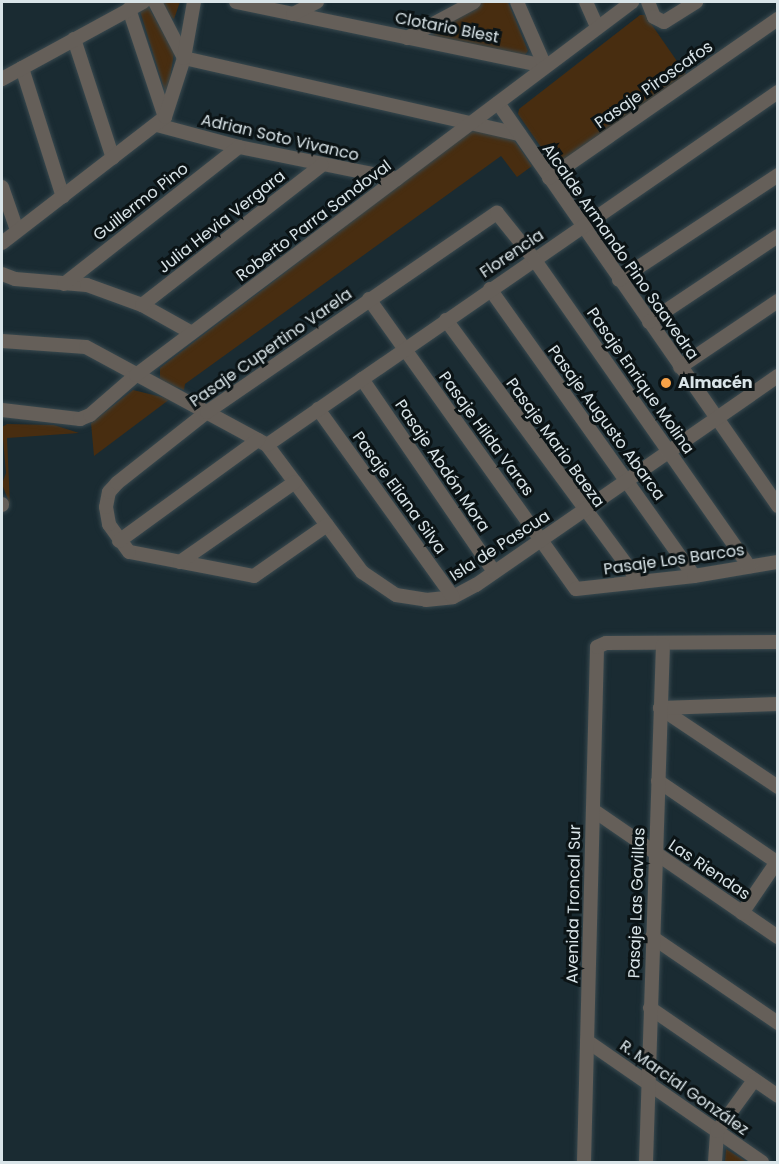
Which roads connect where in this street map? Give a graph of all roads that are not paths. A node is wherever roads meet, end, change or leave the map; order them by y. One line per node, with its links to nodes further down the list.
1 (143, 2): 12 (street)
2 (155, 2): 18 (street)
3 (194, 2): 18 (street)
4 (236, 2): 13 (street, Clotario Blest)
5 (317, 2): 13 (street)
6 (474, 2): 16 (street)
7 (517, 2): 19 (street)
8 (586, 2): 15 (street)
9 (632, 2): 15 (street, Roberto Parra Sandoval)
10 (648, 2): 11 (street)
11 (696, 2)
12 (129, 9): 17 (street); 24 (street)
13 (293, 14): 16 (street, Clotario Blest)
14 (777, 19): 31 (street, Pasaje Piroscafos)
15 (597, 27): 19 (street, Roberto Parra Sandoval)
16 (407, 38): 19 (street, Clotario Blest)
17 (74, 39): 20 (street); 28 (street)
18 (184, 58): 24 (street); 25 (street)
19 (545, 66): 23 (street, Roberto Parra Sandoval)
20 (22, 68): 21 (street); 34 (street)
21 (2, 79)
22 (777, 92): 36 (street, Florencia)
23 (498, 103): 25 (street, Roberto Parra Sandoval); 26 (street, Alcalde Armando Pino Saavedra)
24 (161, 121): 27 (street, Adrian Soto Vivanco); 28 (street)
25 (472, 122): 26 (street); 32 (street, Roberto Parra Sandoval)
26 (519, 134): 31 (street, Alcalde Armando Pino Saavedra)
27 (239, 147): 29 (street, Adrian Soto Vivanco); 43 (street, Guillermo Pino)
28 (113, 158): 34 (street)
29 (322, 165): 32 (street, Adrian Soto Vivanco); 47 (street, Julia Hevia Vergara)
30 (777, 175): 42 (street)
31 (549, 178): 36 (street, Alcalde Armando Pino Saavedra)
32 (397, 179): 50 (street, Roberto Parra Sandoval)
33 (2, 187): 37 (street)
34 (63, 197): 37 (street)
35 (502, 216): 40 (street, Pasaje Enrique Molina); 45 (street, Pasaje Cupertino Varela)
36 (582, 227): 40 (street, Florencia); 42 (street, Alcalde Armando Pino Saavedra)
37 (17, 230): 39 (street)
38 (777, 236): 49 (street)
39 (2, 243)
40 (534, 259): 44 (street, Florencia); 62 (street, Pasaje Enrique Molina)
41 (2, 274): 43 (street)
42 (619, 280): 49 (street, Alcalde Armando Pino Saavedra)
43 (64, 284): 47 (street)
44 (490, 289): 48 (street, Florencia); 63 (street, Pasaje Augusto Abarca)
45 (369, 299): 52 (street, Pasaje Hilda Varas); 59 (street, Pasaje Cupertino Varela)
46 (777, 301): 53 (street)
47 (142, 305): 50 (street)
48 (446, 320): 52 (street, Florencia); 66 (street, Pasaje Mario Baeza)
49 (648, 322): 53 (street, Alcalde Armando Pino Saavedra)
50 (192, 333): 54 (street, Roberto Parra Sandoval)
51 (2, 341): 54 (street)
52 (405, 349): 56 (street, Florencia); 68 (street, Pasaje Hilda Varas)
53 (680, 367): 60 (street, Alcalde Armando Pino Saavedra)
54 (136, 375): 58 (street, Roberto Parra Sandoval); 59 (street)
55 (777, 376): 60 (street, Isla de Pascua)
56 (362, 379): 57 (street, Florencia); 73 (street, Pasaje Abdón Mora)
57 (318, 409): 61 (street, Florencia); 77 (street, Pasaje Eliana Silva)
58 (2, 410)
59 (207, 412): 61 (street); 69 (street, Pasaje Cupertino Varela)
60 (716, 418): 62 (street, Isla de Pascua); 65 (street, Alcalde Armando Pino Saavedra)
61 (262, 443): 64 (street, Isla de Pascua); 69 (street, Florencia)
62 (669, 451): 63 (street, Isla de Pascua); 72 (street, Pasaje Enrique Molina)
63 (627, 480): 66 (street, Isla de Pascua); 74 (street, Pasaje Augusto Abarca)
64 (295, 482): 67 (street, Isla de Pascua); 70 (street)
65 (777, 506)
66 (583, 511): 68 (street, Isla de Pascua); 75 (street, Pasaje Mario Baeza)
67 (327, 525): 70 (street); 77 (street, Isla de Pascua)
68 (541, 539): 73 (street, Isla de Pascua); 76 (street, Pasaje Hilda Varas)
69 (119, 541): 70 (street)
70 (180, 562)
71 (777, 562): 72 (street, Pasaje Los Barcos)
72 (749, 566): 74 (street, Pasaje Los Barcos)
73 (494, 572): 77 (street, Isla de Pascua)
74 (694, 576): 75 (street, Pasaje Los Barcos)
75 (639, 582): 76 (street, Pasaje Los Barcos)
76 (576, 590)
77 (453, 597)
78 (777, 642): 79 (street)
79 (663, 645): 81 (street, Pasaje Las Gavillas); 84 (street, Avenida Troncal Sur)
80 (777, 704): 81 (street)
81 (660, 708): 82 (street, Pasaje Las Gavillas); 83 (street)
82 (658, 781): 85 (street, Pasaje Las Gavillas); 86 (street)
83 (777, 787)
84 (593, 810): 85 (street, Las Riendas); 92 (street, Avenida Troncal Sur)
85 (654, 853): 87 (street, Las Riendas); 88 (street, Pasaje Las Gavillas)
86 (777, 862): 87 (street)
87 (742, 913): 89 (street, Las Riendas)
88 (652, 937): 90 (street, Pasaje Las Gavillas); 91 (street)
89 (777, 937)
90 (650, 1008): 93 (street); 94 (street, Pasaje Las Gavillas)
91 (777, 1023)
92 (587, 1041): 94 (street, R. Marcial González); 97 (street, Avenida Troncal Sur)
93 (754, 1080): 95 (street); 96 (street)
94 (648, 1085): 96 (street, R. Marcial González); 98 (street, Pasaje Las Gavillas)
95 (777, 1096)
96 (717, 1131): 99 (street); 100 (street, R. Marcial González)
97 (584, 1162)
98 (646, 1162)
99 (715, 1162)
100 (762, 1162)

